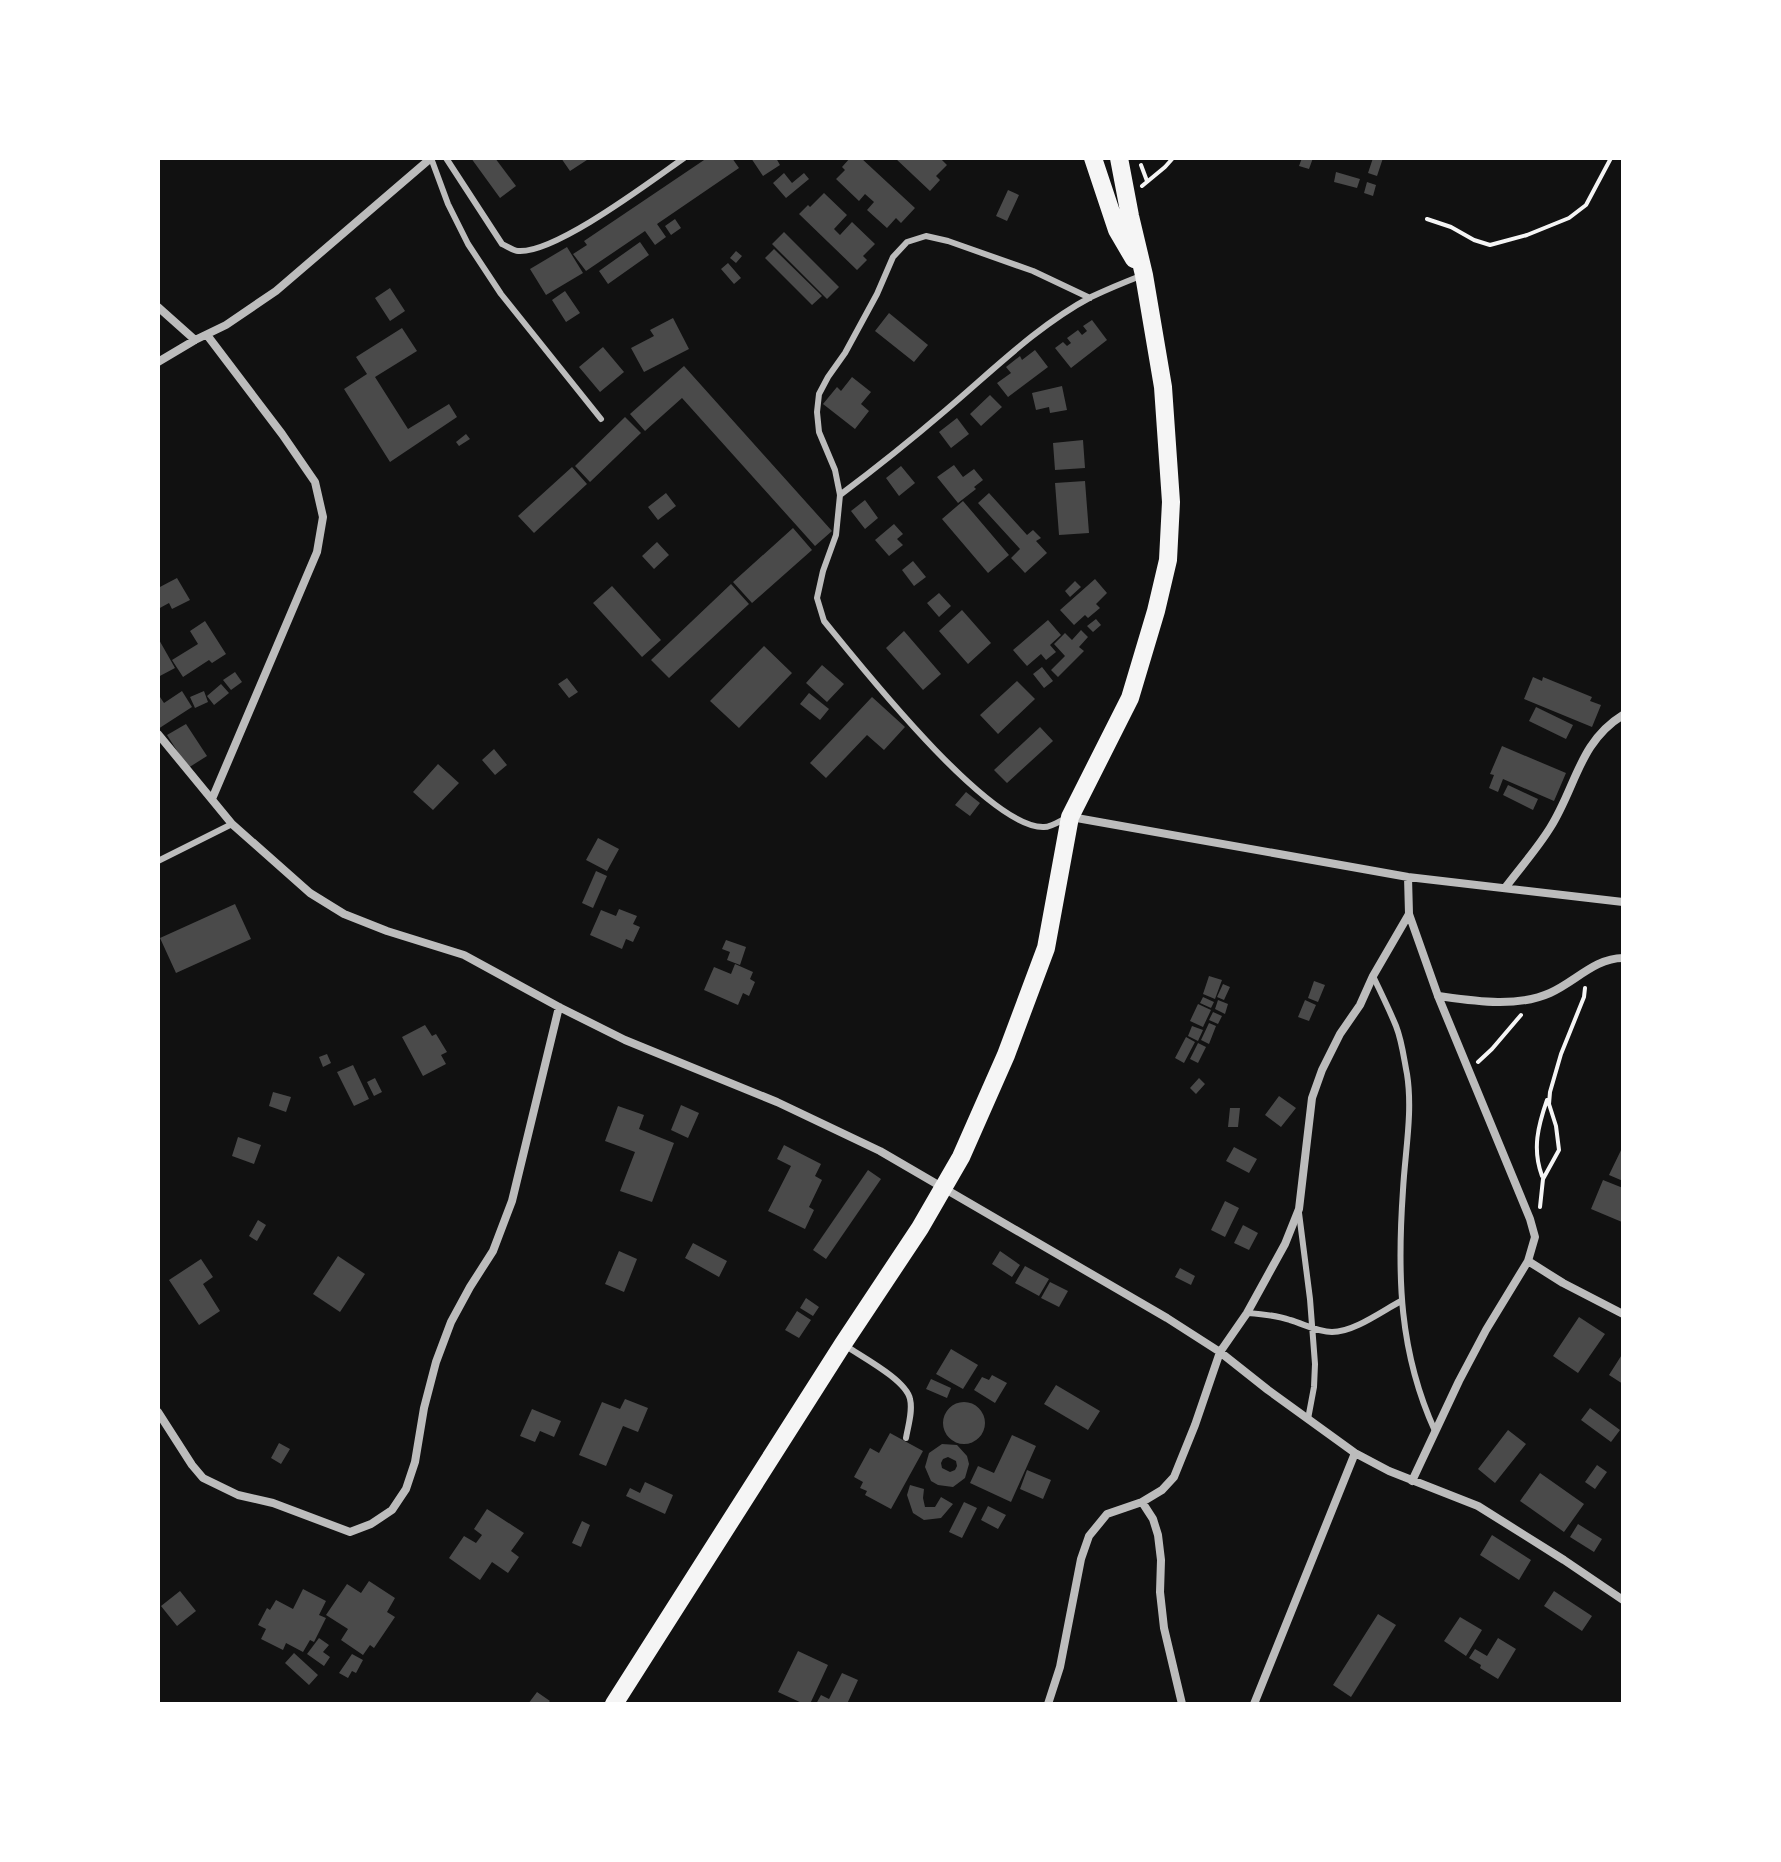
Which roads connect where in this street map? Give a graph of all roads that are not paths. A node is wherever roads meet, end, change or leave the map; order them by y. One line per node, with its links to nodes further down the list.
1 (431, 158): 9 (street); 12 (lane)
2 (446, 158): 3 (lane)
3 (684, 158)
4 (1093, 158): 6 (highway)
5 (1119, 158): 6 (highway)
6 (1144, 275): 7 (lane); 17 (highway)
7 (1090, 298): 13 (lane); 13 (lane)
8 (158, 307): 10 (street)
9 (207, 335): 10 (street); 16 (street)
10 (195, 340): 11 (street)
11 (158, 362)
12 (601, 419)
13 (840, 495): 17 (lane)
14 (1623, 715): 21 (street)
15 (158, 734): 16 (street)
16 (212, 799): 18 (street)
17 (1070, 817): 20 (street); 28 (highway)
18 (232, 824): 19 (lane); 27 (street)
19 (158, 861)
20 (1408, 877): 21 (street); 23 (street)
21 (1505, 888): 22 (street)
22 (1623, 902)
23 (1409, 914): 25 (street); 26 (street)
24 (1623, 958): 26 (street)
25 (1373, 976): 29 (street); 31 (lane)
26 (1438, 996): 30 (street)
27 (559, 1007): 28 (street); 37 (street)
28 (943, 1188): 35 (highway); 36 (street)
29 (1299, 1209): 32 (street); 34 (lane)
30 (1528, 1261): 33 (street); 39 (street)
31 (1401, 1301): 34 (lane); 39 (lane)
32 (1247, 1313): 34 (lane); 36 (street)
33 (1623, 1314)
34 (1313, 1329): 38 (lane)
35 (843, 1344): 40 (lane); 45 (highway)
36 (1220, 1352): 38 (street); 43 (street)
37 (158, 1412)
38 (1308, 1419): 41 (street)
39 (1435, 1431): 42 (street)
40 (906, 1438)
41 (1355, 1453): 42 (street); 48 (street)
42 (1412, 1481): 44 (street)
43 (1142, 1502): 46 (street); 47 (street)
44 (1623, 1600)
45 (614, 1704)
46 (1048, 1704)
47 (1182, 1704)
48 (1254, 1704)

